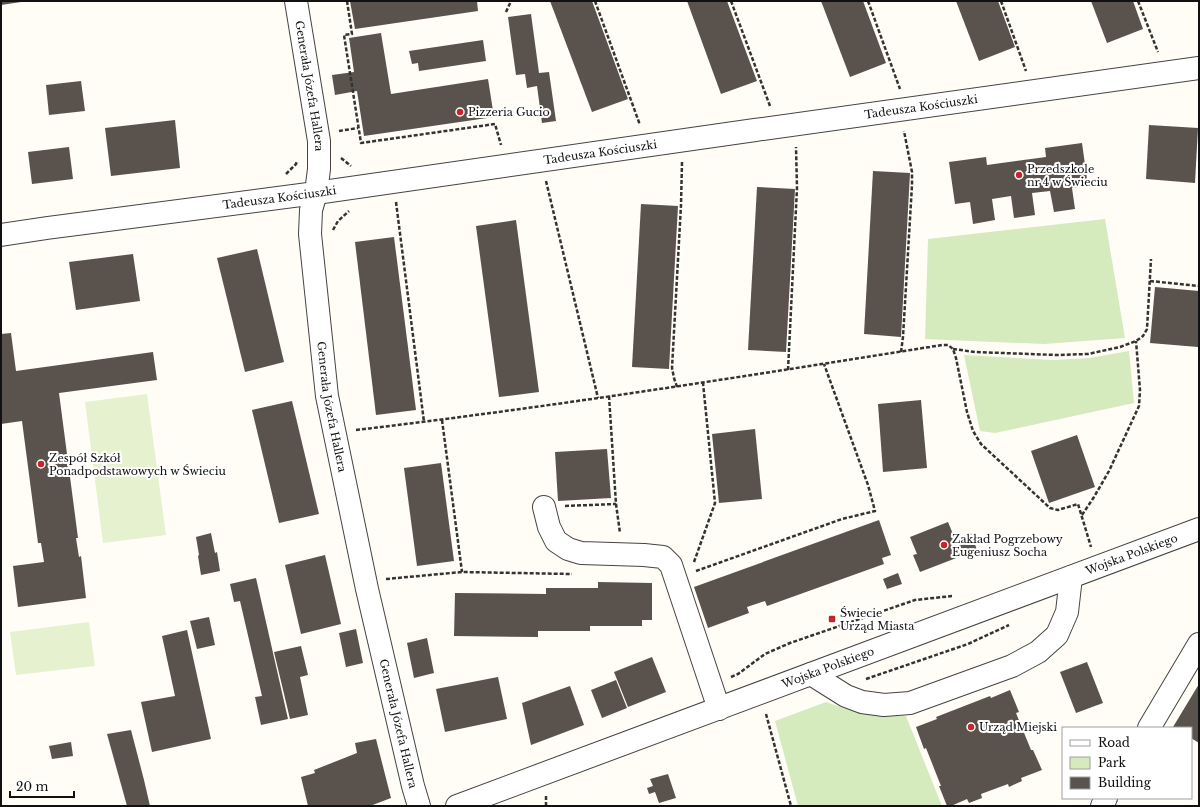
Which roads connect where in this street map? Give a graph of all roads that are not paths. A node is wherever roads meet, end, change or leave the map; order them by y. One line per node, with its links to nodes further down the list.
1 (302, 4): 3 (street, Generała Józefa Hallera)
2 (1199, 68): 3 (street, Tadeusza Kościuszki)
3 (316, 193): 4 (street, Tadeusza Kościuszki); 12 (street, Generała Józefa Hallera)
4 (1, 235)
5 (544, 507): 10 (street)
6 (1199, 529): 7 (street, Wojska Polskiego)
7 (1071, 577): 9 (street, Wojska Polskiego); 9 (street)
8 (1199, 644): 11 (street)
9 (811, 674): 10 (street, Wojska Polskiego)
10 (719, 709): 13 (street, Wojska Polskiego)
11 (1150, 727)
12 (419, 806)
13 (457, 806)

